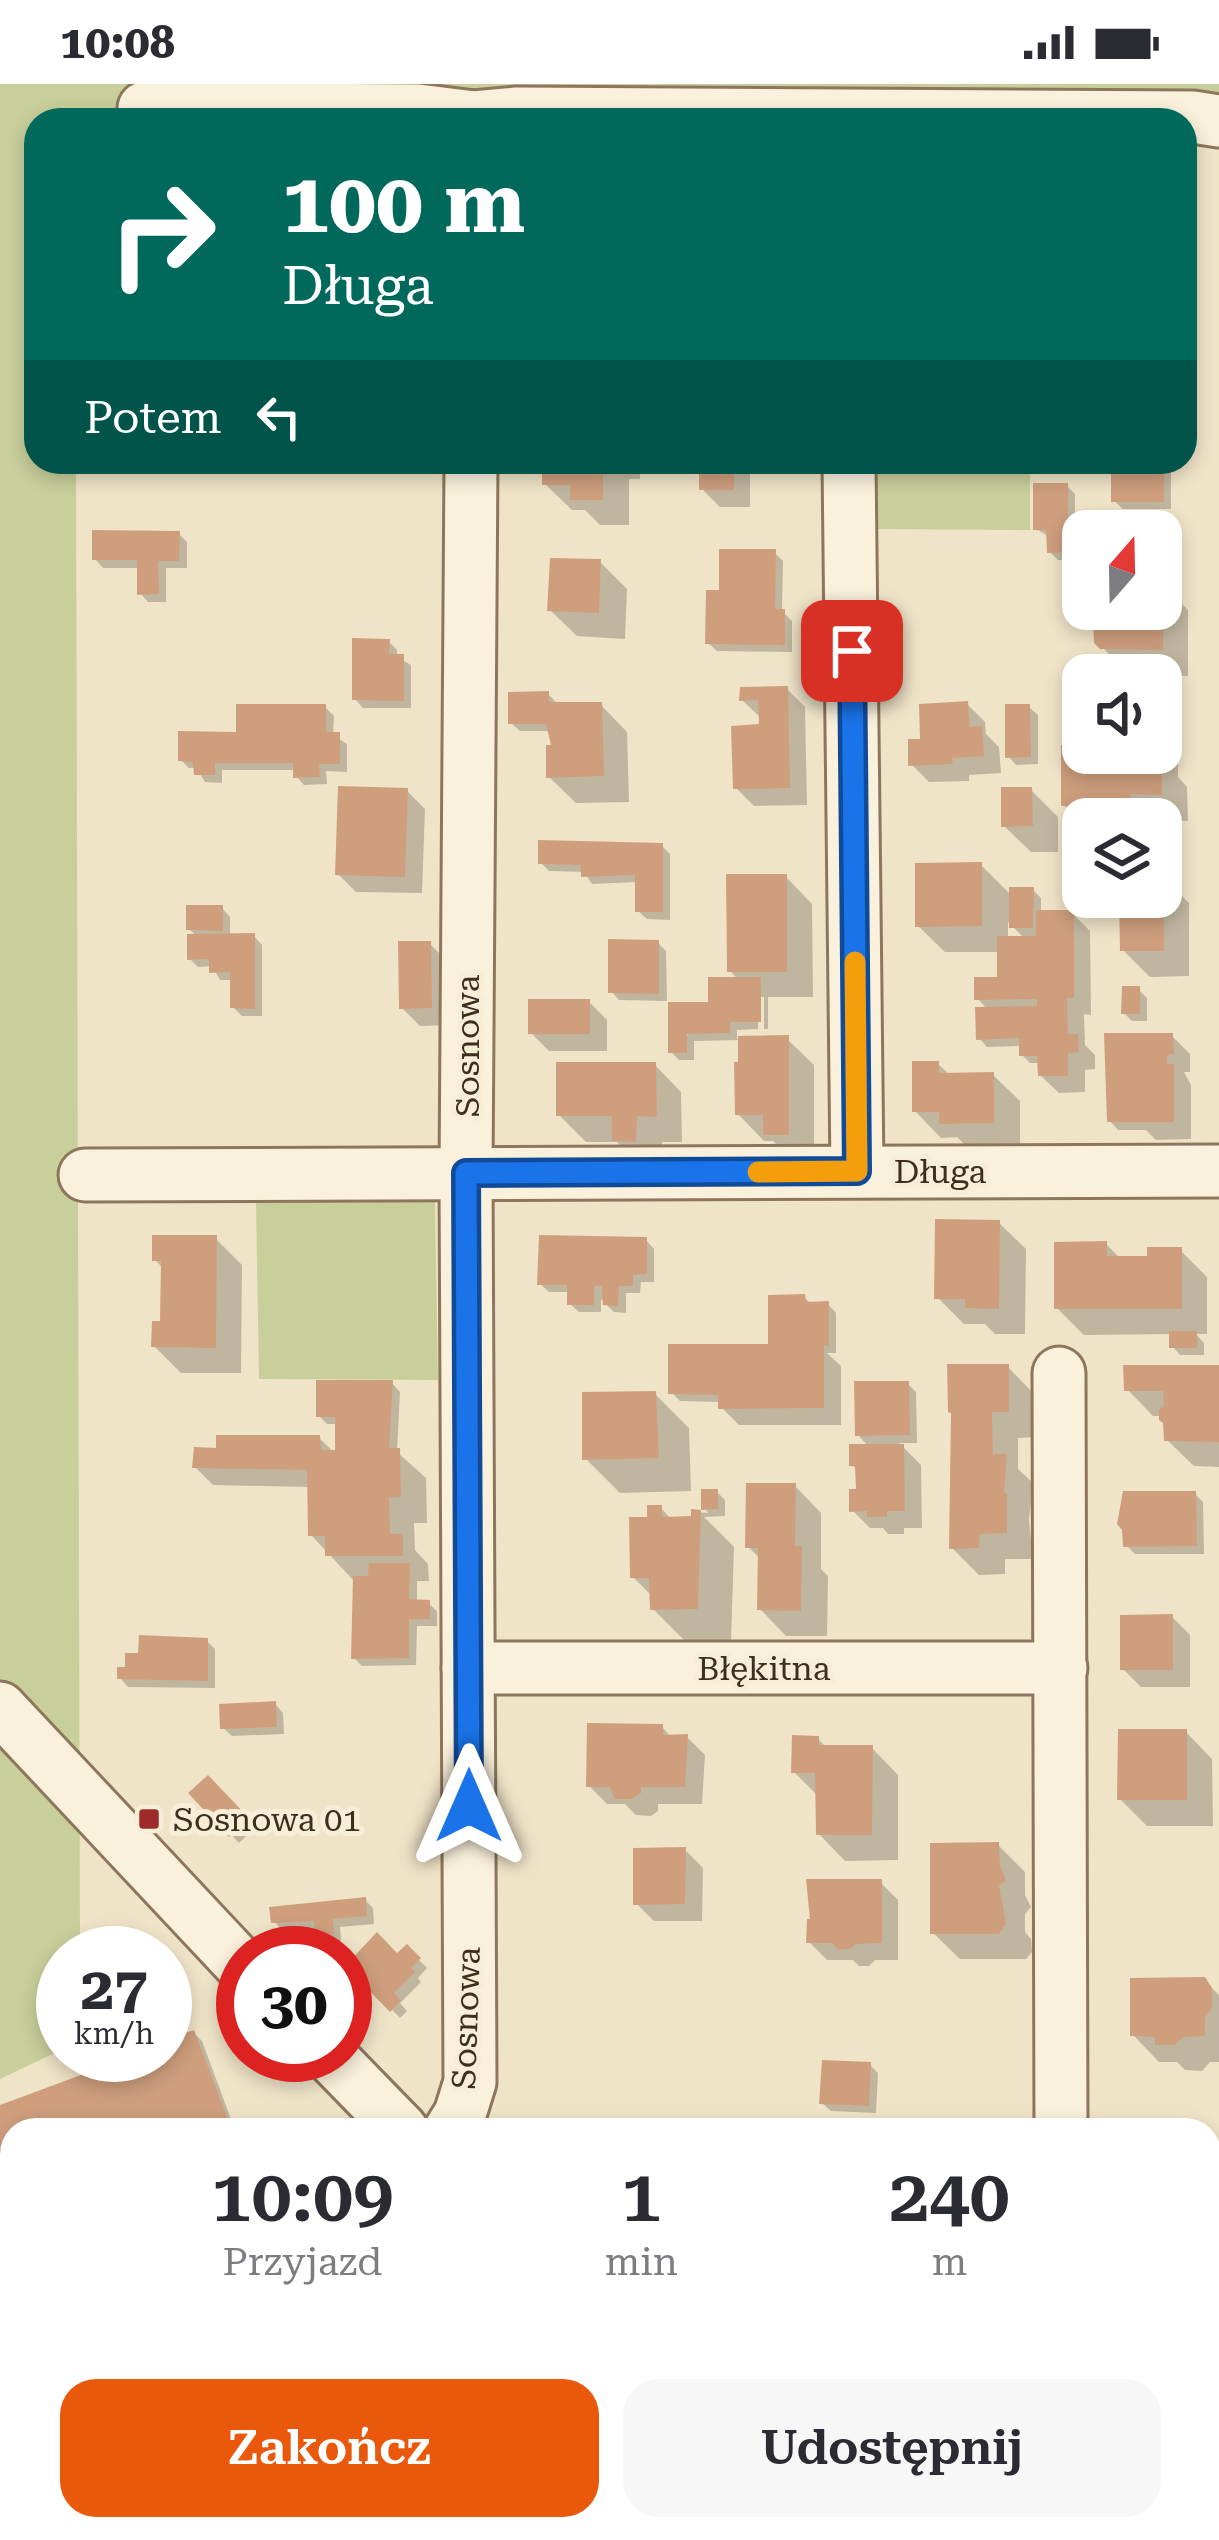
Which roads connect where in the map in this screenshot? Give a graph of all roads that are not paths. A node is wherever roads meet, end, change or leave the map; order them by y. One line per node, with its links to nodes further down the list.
1 (471, 474): 5 (street, Sosnowa)
2 (849, 474): 3 (street)
3 (857, 1171): 4 (street, Długa); 5 (street, Długa)
4 (1219, 1171)
5 (466, 1173): 6 (street, Długa); 9 (street, Sosnowa)
6 (85, 1175)
7 (1059, 1373): 8 (street)
8 (1061, 1668): 9 (street, Błękitna); 15 (street)
9 (468, 1669): 14 (street, Sosnowa)
10 (0, 1708): 11 (street)
11 (216, 1938)
12 (355, 2082): 13 (street)
13 (390, 2118)
14 (458, 2118)
15 (1061, 2118)

